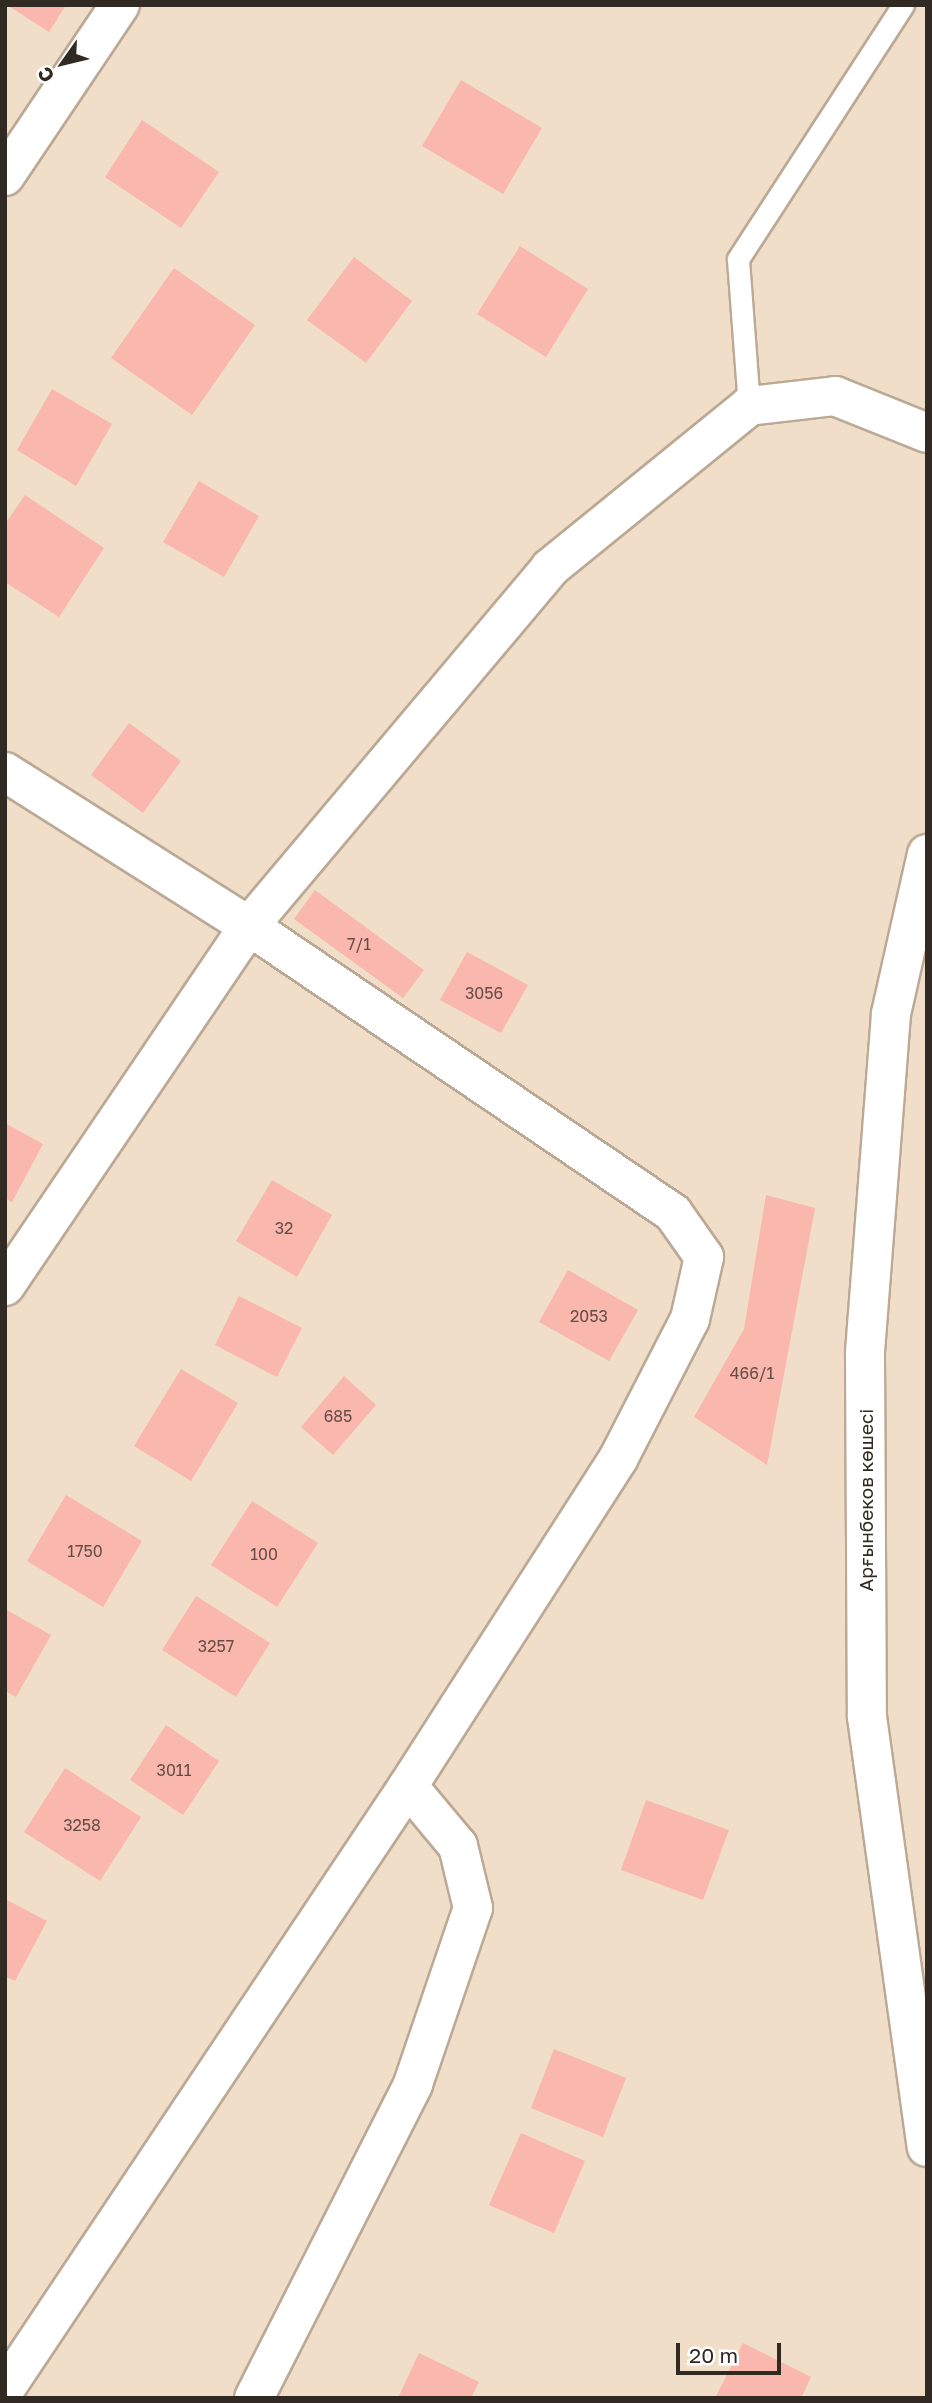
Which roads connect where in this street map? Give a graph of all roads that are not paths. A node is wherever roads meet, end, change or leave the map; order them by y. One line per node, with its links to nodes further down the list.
1 (121, 5): 3 (street)
2 (903, 5): 4 (lane)
3 (5, 176)
4 (750, 406): 5 (street); 8 (street)
5 (927, 433)
6 (5, 772): 8 (street)
7 (927, 854): 11 (street, Арғынбеков көшесі)
8 (249, 926): 9 (street); 10 (street)
9 (5, 1286)
10 (408, 1786): 12 (street); 13 (street)
11 (927, 2147)
12 (5, 2389)
13 (254, 2398)

